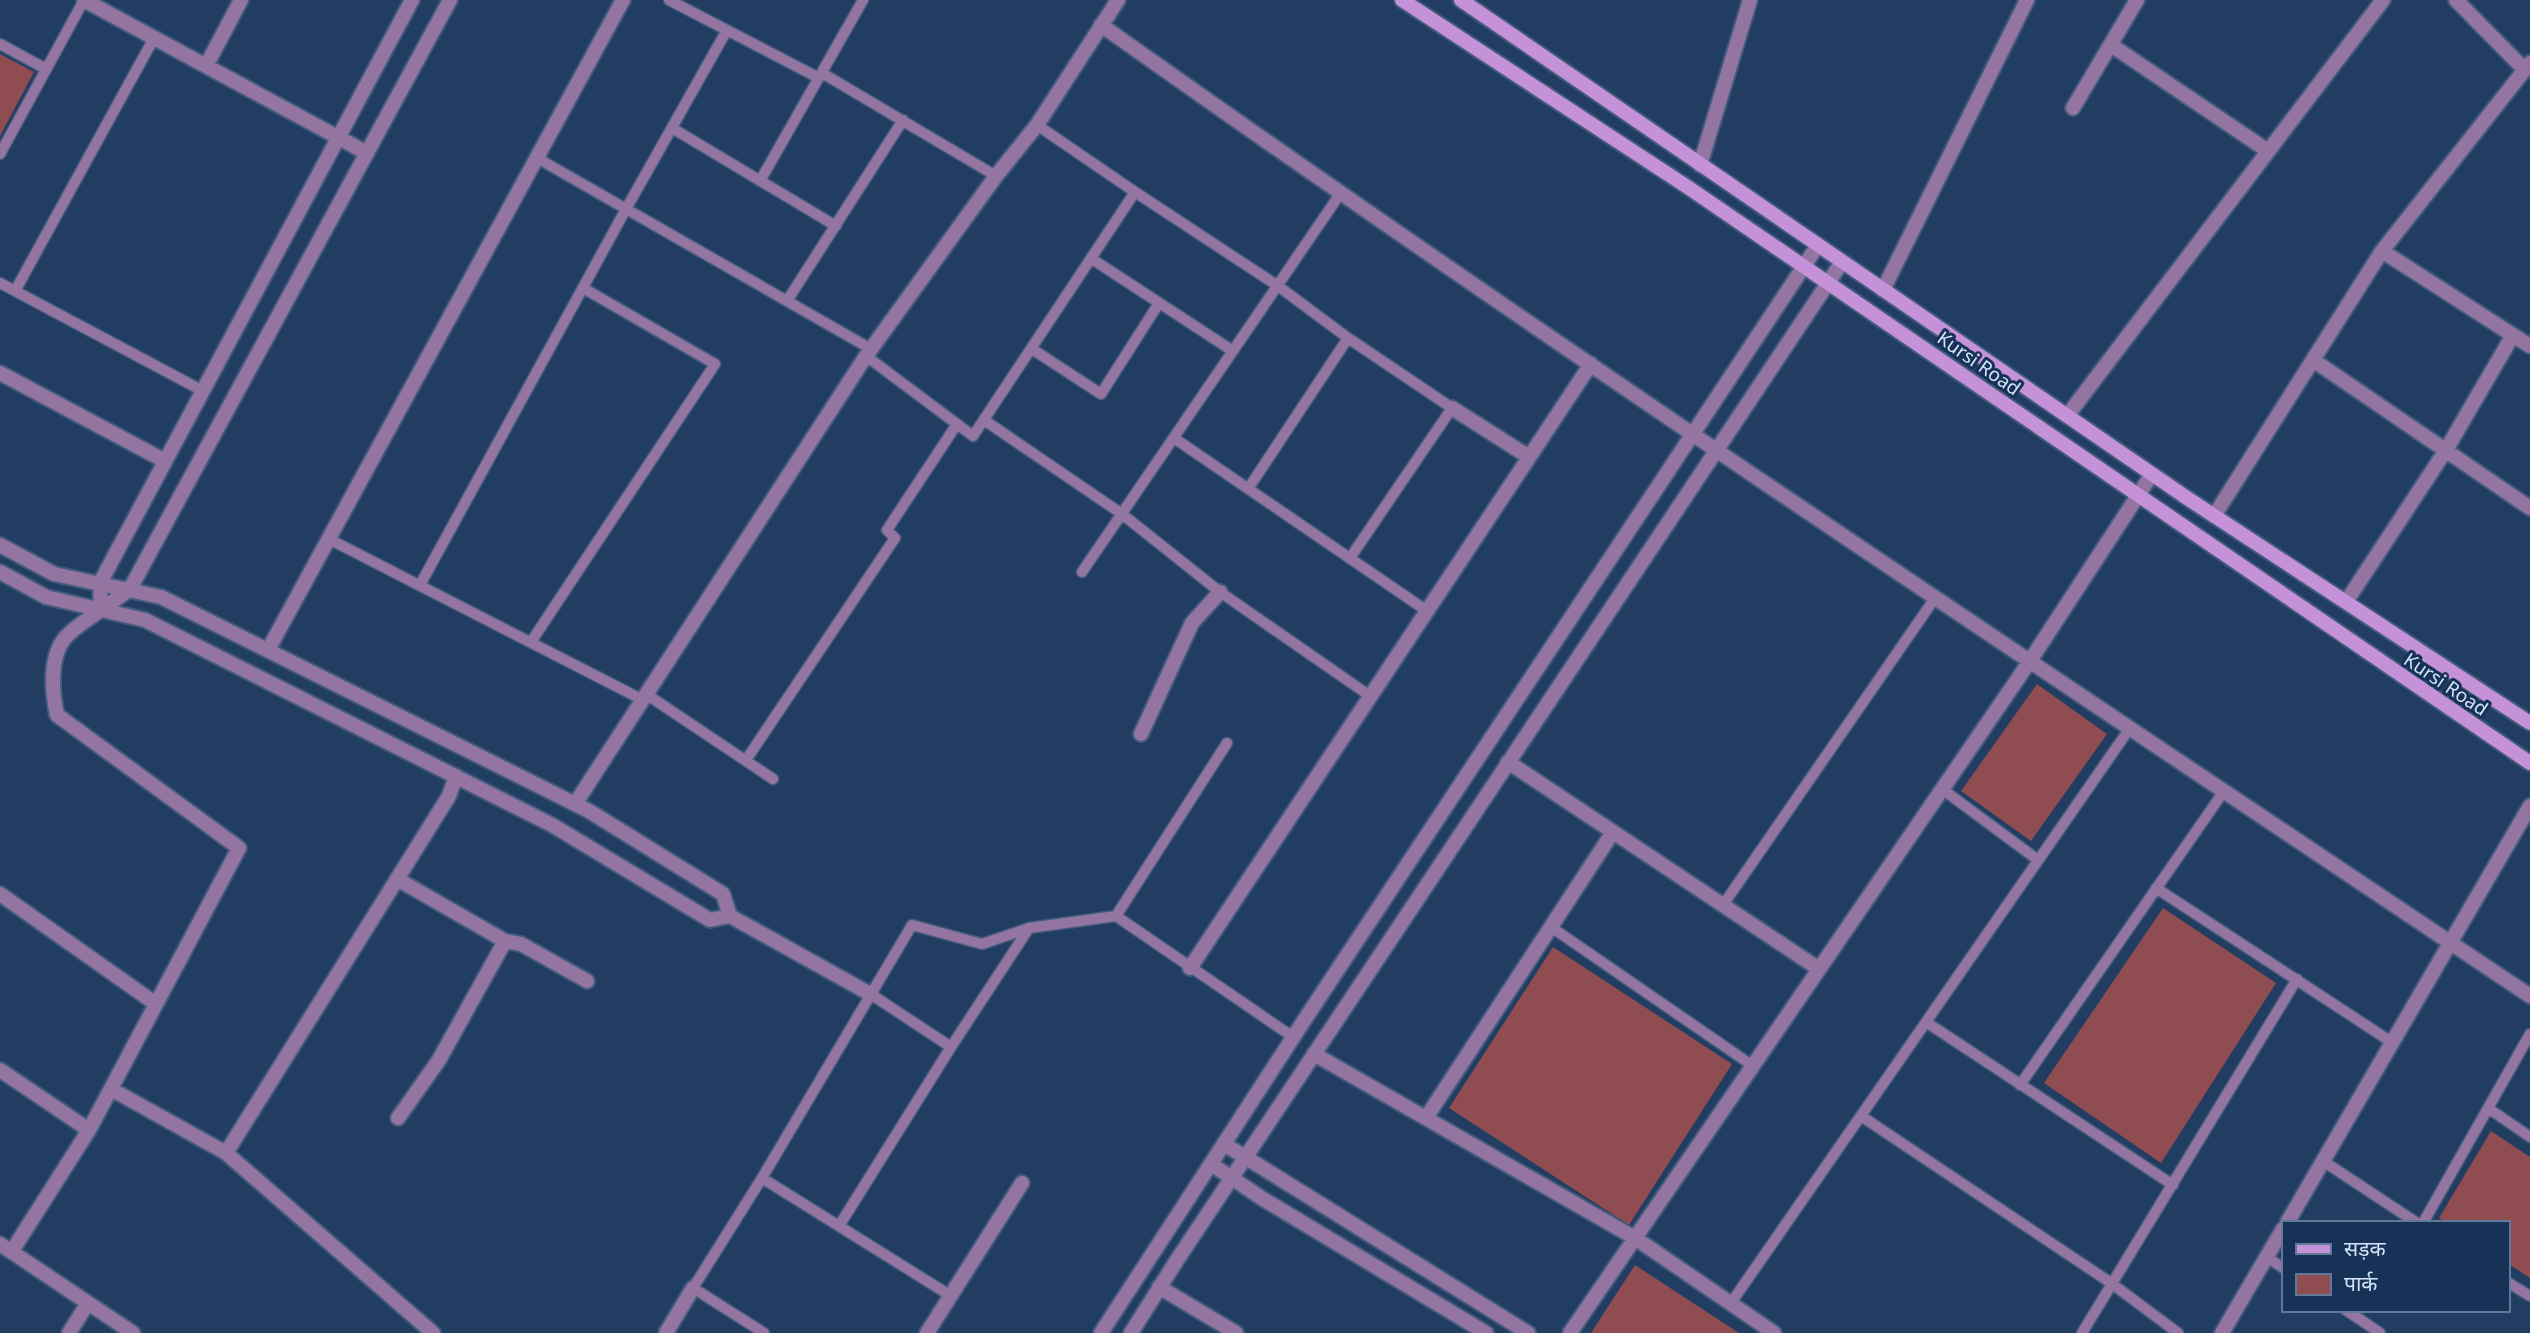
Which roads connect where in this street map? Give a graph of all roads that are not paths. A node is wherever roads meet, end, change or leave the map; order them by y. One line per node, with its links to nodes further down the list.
1 (84, 0): 18 (street); 23 (lane)
2 (241, 0): 21 (street)
3 (412, 0): 29 (street)
4 (450, 0): 31 (street)
5 (624, 0): 33 (street)
6 (669, 0): 17 (lane)
7 (862, 0): 24 (lane)
8 (1118, 0): 16 (street)
9 (1402, 0): 45 (main road, Kursi Road)
10 (1461, 0): 34 (main road, Kursi Road)
11 (1750, 0): 34 (street)
12 (2027, 0): 50 (street)
13 (2137, 0): 20 (street)
14 (2383, 0): 30 (street)
15 (2456, 0): 22 (street)
16 (1101, 25): 27 (street); 38 (street)
17 (727, 30): 24 (lane); 28 (lane)
18 (154, 38): 21 (street); 51 (lane)
19 (0, 44): 23 (lane)
20 (2111, 45): 25 (street); 30 (street)
21 (206, 66): 29 (street)
22 (2527, 67): 42 (street)
23 (46, 69): 32 (lane)
24 (821, 76): 26 (lane); 36 (lane)
25 (2073, 108)
26 (903, 120): 35 (lane); 40 (lane)
27 (1037, 125): 35 (street); 37 (lane)
28 (672, 128): 36 (lane); 39 (lane)
29 (339, 137): 31 (street); 63 (street)
30 (2268, 151): 65 (street)
31 (367, 153): 87 (street)
32 (0, 154)
33 (537, 158): 39 (lane); 80 (street)
34 (1700, 164): 41 (main road, Kursi Road)
35 (996, 176): 59 (street)
36 (760, 181): 40 (lane)
37 (1135, 192): 43 (lane); 48 (lane)
38 (1340, 194): 48 (lane); 61 (street)
39 (626, 209): 49 (lane); 52 (lane)
40 (836, 226): 52 (lane)
41 (1818, 245): 44 (main road, Kursi Road); 45 (street)
42 (2382, 251): 54 (street); 60 (street)
43 (1092, 259): 53 (lane); 57 (lane)
44 (1842, 262): 47 (street); 50 (main road, Kursi Road)
45 (1804, 266): 47 (main road, Kursi Road); 68 (street)
46 (0, 283): 51 (lane)
47 (1828, 283): 70 (street); 76 (main road, Kursi Road)
48 (1278, 286): 55 (lane); 58 (lane)
49 (583, 288): 86 (lane); 93 (lane)
50 (1883, 290): 65 (main road, Kursi Road)
51 (15, 291): 63 (lane)
52 (787, 301): 59 (lane)
53 (1159, 303): 57 (lane); 58 (lane)
54 (2513, 335): 56 (street); 71 (street)
55 (1348, 338): 64 (lane); 75 (lane)
56 (2530, 346)
57 (1032, 349): 66 (lane)
58 (1233, 351): 69 (lane)
59 (869, 352): 67 (lane); 97 (street)
60 (2313, 360): 71 (street); 79 (street)
61 (1591, 364): 68 (street); 72 (street)
62 (0, 373): 73 (street)
63 (203, 391): 73 (street)
64 (1452, 408): 72 (street); 82 (lane)
65 (2067, 416): 74 (main road, Kursi Road)
66 (984, 420): 67 (lane); 78 (lane)
67 (957, 424): 102 (lane)
68 (1693, 434): 70 (street); 132 (street)
69 (1174, 438): 75 (lane); 78 (lane)
70 (1717, 450): 89 (street); 103 (street)
71 (2446, 450): 77 (street); 90 (street)
72 (1529, 457): 92 (street)
73 (165, 461): 85 (street)
74 (2152, 474): 76 (street); 79 (main road, Kursi Road)
75 (1248, 489): 82 (lane)
76 (2138, 497): 95 (street); 104 (main road, Kursi Road)
77 (2530, 508)
78 (1122, 514): 84 (lane); 88 (lane)
79 (2214, 516): 90 (main road, Kursi Road)
80 (329, 538): 86 (lane); 94 (street)
81 (0, 545): 85 (street)
82 (1350, 558): 92 (lane)
83 (0, 572): 91 (street)
84 (1083, 572)
85 (100, 583): 87 (street); 91 (street)
86 (420, 585): 93 (lane)
87 (130, 589): 91 (street); 94 (street)
88 (1220, 592): 96 (lane); 100 (street)
89 (1935, 597): 95 (street); 116 (lane)
90 (2346, 602): 98 (main road, Kursi Road)
91 (101, 610): 105 (street); 129 (street)
92 (1427, 611): 96 (street)
93 (531, 642): 97 (lane)
94 (268, 650): 109 (street)
95 (2030, 661): 99 (street); 107 (street)
96 (1370, 696): 123 (street)
97 (645, 697): 102 (lane); 109 (street)
98 (2530, 723)
99 (2130, 728): 108 (street); 112 (lane)
100 (1140, 734)
101 (1227, 743): 118 (lane)
102 (746, 760): 106 (lane)
103 (1508, 762): 111 (street); 135 (street)
104 (2530, 763)
105 (456, 776): 113 (street); 117 (street)
106 (773, 779)
107 (1942, 789): 112 (lane); 124 (street)
108 (2224, 791): 114 (lane); 122 (street)
109 (575, 804): 117 (street)
110 (2530, 806): 122 (street)
111 (1613, 832): 116 (street); 119 (street)
112 (2038, 860): 130 (lane)
113 (397, 879): 121 (street); 147 (street)
114 (2157, 888): 125 (lane); 138 (lane)
115 (0, 894): 129 (street)
116 (1723, 905): 124 (street)
117 (730, 916): 127 (street)
118 (1115, 916): 120 (lane); 123 (lane)
119 (1551, 927): 136 (lane); 143 (street)
120 (1029, 928): 127 (lane); 134 (lane)
121 (505, 941): 126 (street); 142 (street)
122 (2451, 943): 128 (street); 133 (street)
123 (1190, 968): 132 (lane)
124 (1819, 969): 136 (street)
125 (2297, 979): 133 (lane); 154 (lane)
126 (587, 981)
127 (872, 995): 134 (lane); 151 (lane)
128 (2530, 996)
129 (156, 1004): 139 (street)
130 (1926, 1023): 138 (lane); 141 (lane)
131 (2530, 1034): 140 (lane)
132 (1293, 1037): 146 (street)
133 (2393, 1042): 149 (street)
134 (951, 1047): 158 (lane)
135 (1314, 1054): 143 (street); 148 (street)
136 (1753, 1066): 160 (street)
137 (0, 1070): 144 (street)
138 (2020, 1084): 154 (lane)
139 (111, 1089): 144 (street); 147 (street)
140 (2488, 1108): 145 (lane); 157 (lane)
141 (1861, 1116): 164 (lane); 171 (lane)
142 (398, 1118)
143 (1426, 1118): 160 (street)
144 (89, 1130): 161 (street)
145 (2530, 1137)
146 (1224, 1144): 148 (street); 150 (street)
147 (226, 1153): 175 (street)
148 (1245, 1158): 152 (street); 183 (street)
149 (2323, 1161): 155 (street); 156 (lane)
150 (1211, 1164): 152 (street); 179 (street)
151 (762, 1178): 158 (lane); 167 (lane)
152 (1231, 1178): 166 (street); 182 (street)
153 (1022, 1183): 168 (street)
154 (2173, 1185): 164 (lane)
155 (2288, 1221)
156 (2414, 1221)
157 (2424, 1221)
158 (839, 1226): 168 (lane)
159 (2282, 1231): 162 (street)
160 (1635, 1238): 171 (street); 184 (street)
161 (6, 1248): 170 (street)
162 (2267, 1257): 163 (lane); 188 (street)
163 (2282, 1267)
164 (2112, 1283): 186 (lane); 187 (lane)
165 (2509, 1283): 169 (lane)
166 (1159, 1287): 180 (street); 181 (street)
167 (693, 1288): 176 (street); 177 (lane)
168 (951, 1296): 178 (street)
169 (2530, 1296)
170 (88, 1303): 173 (street); 174 (street)
171 (1731, 1303): 185 (street)
172 (2349, 1312): 189 (lane)
173 (69, 1333)
174 (133, 1333)
175 (433, 1333)
176 (666, 1333)
177 (764, 1333)
178 (927, 1333)
179 (1101, 1333)
180 (1131, 1333)
181 (1236, 1333)
182 (1486, 1333)
183 (1528, 1333)
184 (1570, 1333)
185 (1774, 1333)
186 (2082, 1333)
187 (2178, 1333)
188 (2222, 1333)
189 (2380, 1333)

